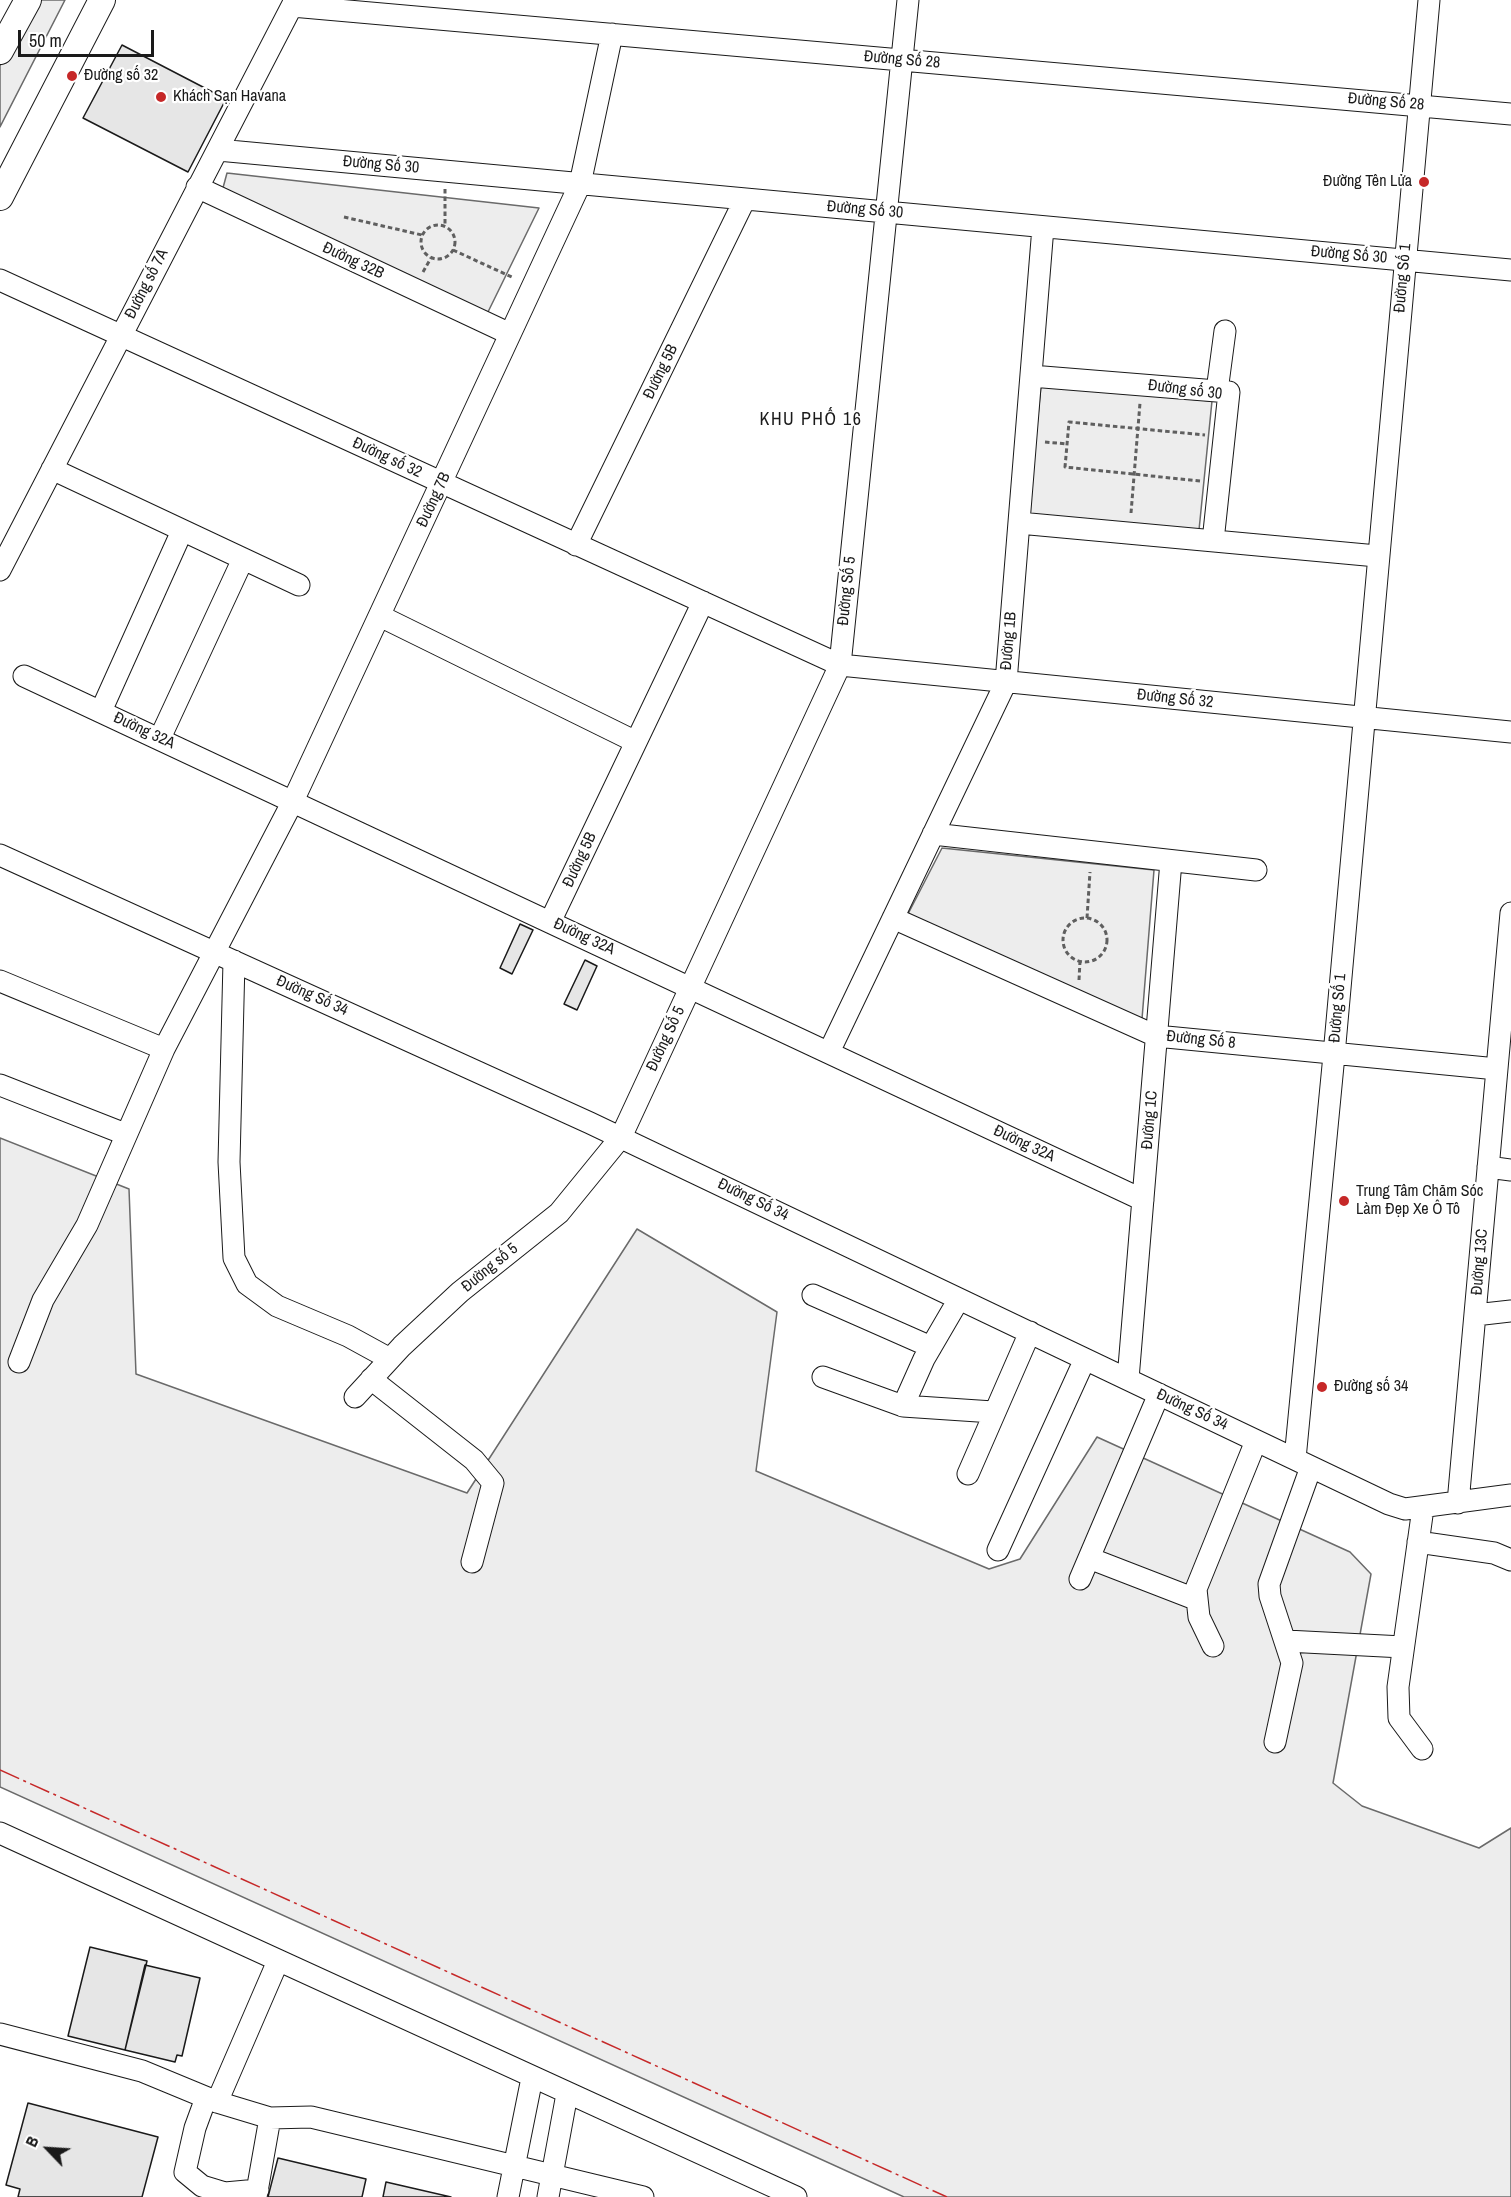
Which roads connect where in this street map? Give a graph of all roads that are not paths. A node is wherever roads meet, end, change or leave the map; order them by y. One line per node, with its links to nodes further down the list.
1 (28, 0): 7 (main road)
2 (102, 0): 14 (main road)
3 (908, 0): 8 (street, Đường Số 5)
4 (1429, 0): 9 (street, Đường Số 1)
5 (293, 3): 6 (street, Đường Số 28); 11 (street, Đường số 7A)
6 (612, 34): 8 (street, Đường Số 28); 12 (street, Đường 7B)
7 (0, 51)
8 (902, 60): 9 (street, Đường Số 28); 16 (street, Đường Số 5)
9 (1419, 105): 10 (street, Đường Số 28); 18 (street, Đường Số 1)
10 (1511, 114)
11 (218, 150): 12 (street, Đường Số 30); 13 (street, Đường số 7A)
12 (580, 184): 15 (street, Đường Số 30); 22 (street, Đường 7B)
13 (197, 187): 22 (street, Đường 32B); 23 (street, Đường số 7A)
14 (0, 197)
15 (745, 199): 16 (street, Đường Số 30); 31 (street, Đường 5B)
16 (886, 212): 17 (street, Đường Số 30); 38 (street, Đường Số 5)
17 (1043, 227): 18 (street, Đường Số 30); 24 (street, Đường 1B)
18 (1405, 260): 19 (street, Đường Số 30); 32 (street, Đường Số 1)
19 (1511, 270)
20 (0, 280): 23 (street, Đường số 32)
21 (1225, 331): 25 (street)
22 (510, 334): 27 (street, Đường 7B)
23 (120, 335): 26 (street, Đường số 7A); 27 (street, Đường số 32)
24 (1031, 376): 25 (street, Đường số 30); 28 (street, Đường 1B)
25 (1217, 391): 30 (street, Đường số 30)
26 (52, 469): 29 (street); 34 (street, Đường số 7A)
27 (442, 483): 31 (street, Đường số 32); 37 (street, Đường 7B)
28 (1019, 523): 30 (street); 40 (street, Đường 1B)
29 (182, 531): 33 (street); 41 (street)
30 (1213, 541): 32 (street)
31 (576, 544): 36 (street, Đường số 32)
32 (1377, 556): 42 (street, Đường Số 1)
33 (243, 559): 35 (street); 44 (street)
34 (0, 570)
35 (298, 585)
36 (703, 603): 38 (street, Đường số 32); 45 (street, Đường 5B)
37 (380, 616): 45 (street); 46 (street, Đường 7B)
38 (840, 665): 40 (street, Đường Số 32); 56 (street, Đường Số 5)
39 (24, 676): 41 (street, Đường 32A)
40 (1006, 682): 42 (street, Đường Số 32); 47 (street, Đường 1B)
41 (101, 711): 44 (street, Đường 32A)
42 (1363, 718): 43 (street, Đường Số 32); 60 (street, Đường Số 1)
43 (1511, 732)
44 (160, 738): 46 (street, Đường 32A)
45 (636, 742): 53 (street, Đường 5B)
46 (293, 801): 53 (street, Đường 32A); 54 (street, Đường 7B)
47 (933, 834): 49 (street); 52 (street, Đường 1B)
48 (0, 855): 54 (street, Đường Số 34)
49 (1171, 861): 50 (street); 57 (street, Đường 1C)
50 (1256, 870)
51 (1511, 913): 61 (street, Đường 13C)
52 (893, 918): 57 (street, Đường Số 8); 59 (street, Đường 1B)
53 (550, 922): 56 (street, Đường 32A)
54 (225, 956): 58 (street, Đường 7B); 64 (street, Đường Số 34); 74 (street)
55 (0, 981): 58 (street)
56 (691, 987): 59 (street, Đường 32A); 64 (street, Đường Số 5)
57 (1156, 1036): 60 (street, Đường Số 8); 67 (street, Đường 1C)
58 (165, 1049): 63 (street, Đường 7B)
59 (829, 1052): 67 (street, Đường 32A)
60 (1334, 1054): 61 (street, Đường Số 8); 85 (street, Đường Số 1)
61 (1497, 1069): 65 (street, Đường 13C)
62 (0, 1085): 63 (street)
63 (125, 1134): 76 (street, Đường 7B)
64 (621, 1137): 69 (street, Đường Số 34); 74 (street, Đường số 5)
65 (1488, 1167): 66 (street); 71 (street, Đường 13C)
66 (1511, 1170)
67 (1143, 1200): 79 (street, Đường 1C)
68 (813, 1295): 73 (street)
69 (959, 1299): 72 (street, Đường Số 34); 73 (street)
70 (1511, 1311): 71 (street)
71 (1475, 1315): 88 (street, Đường 13C)
72 (1030, 1332): 75 (street, Đường Số 34); 83 (street)
73 (932, 1347): 82 (street)
74 (390, 1359): 78 (street, Đường số 5)
75 (1085, 1359): 79 (street, Đường Số 34); 91 (street)
76 (19, 1362)
77 (823, 1377): 82 (street)
78 (371, 1379): 81 (street, Đường số 5); 94 (street)
79 (1128, 1379): 80 (street, Đường Số 34)
80 (1159, 1394): 84 (street, Đường Số 34); 92 (street)
81 (355, 1397)
82 (903, 1406): 83 (street)
83 (993, 1412): 86 (street)
84 (1256, 1441): 85 (street, Đường Số 34); 96 (street)
85 (1303, 1463): 89 (street, Đường Số 34); 97 (street, Đường Số 1)
86 (968, 1474)
87 (1511, 1495): 88 (street, Đường Số 34)
88 (1458, 1503): 89 (street, Đường Số 34)
89 (1423, 1508): 90 (street)
90 (1418, 1542): 93 (street); 99 (street)
91 (998, 1550)
92 (1089, 1558): 95 (street); 96 (street)
93 (1511, 1560)
94 (472, 1562)
95 (1080, 1579)
96 (1195, 1599): 98 (street)
97 (1286, 1641): 99 (street); 100 (street, Đường Số 1)
98 (1212, 1646)
99 (1403, 1647): 101 (street)
100 (1275, 1742)
101 (1422, 1749)
102 (0, 1833): 103 (street)
103 (278, 1961): 105 (street); 107 (street)
104 (0, 2034): 107 (street)
105 (532, 2078): 106 (street); 109 (street)
106 (567, 2094): 110 (street); 115 (street)
107 (212, 2100): 108 (street); 111 (street)
108 (270, 2118): 109 (street); 111 (street)
109 (515, 2168): 110 (street); 112 (street)
110 (554, 2175): 113 (street); 114 (street)
111 (257, 2194)
112 (508, 2197)
113 (548, 2197)
114 (643, 2197)
115 (796, 2197)

